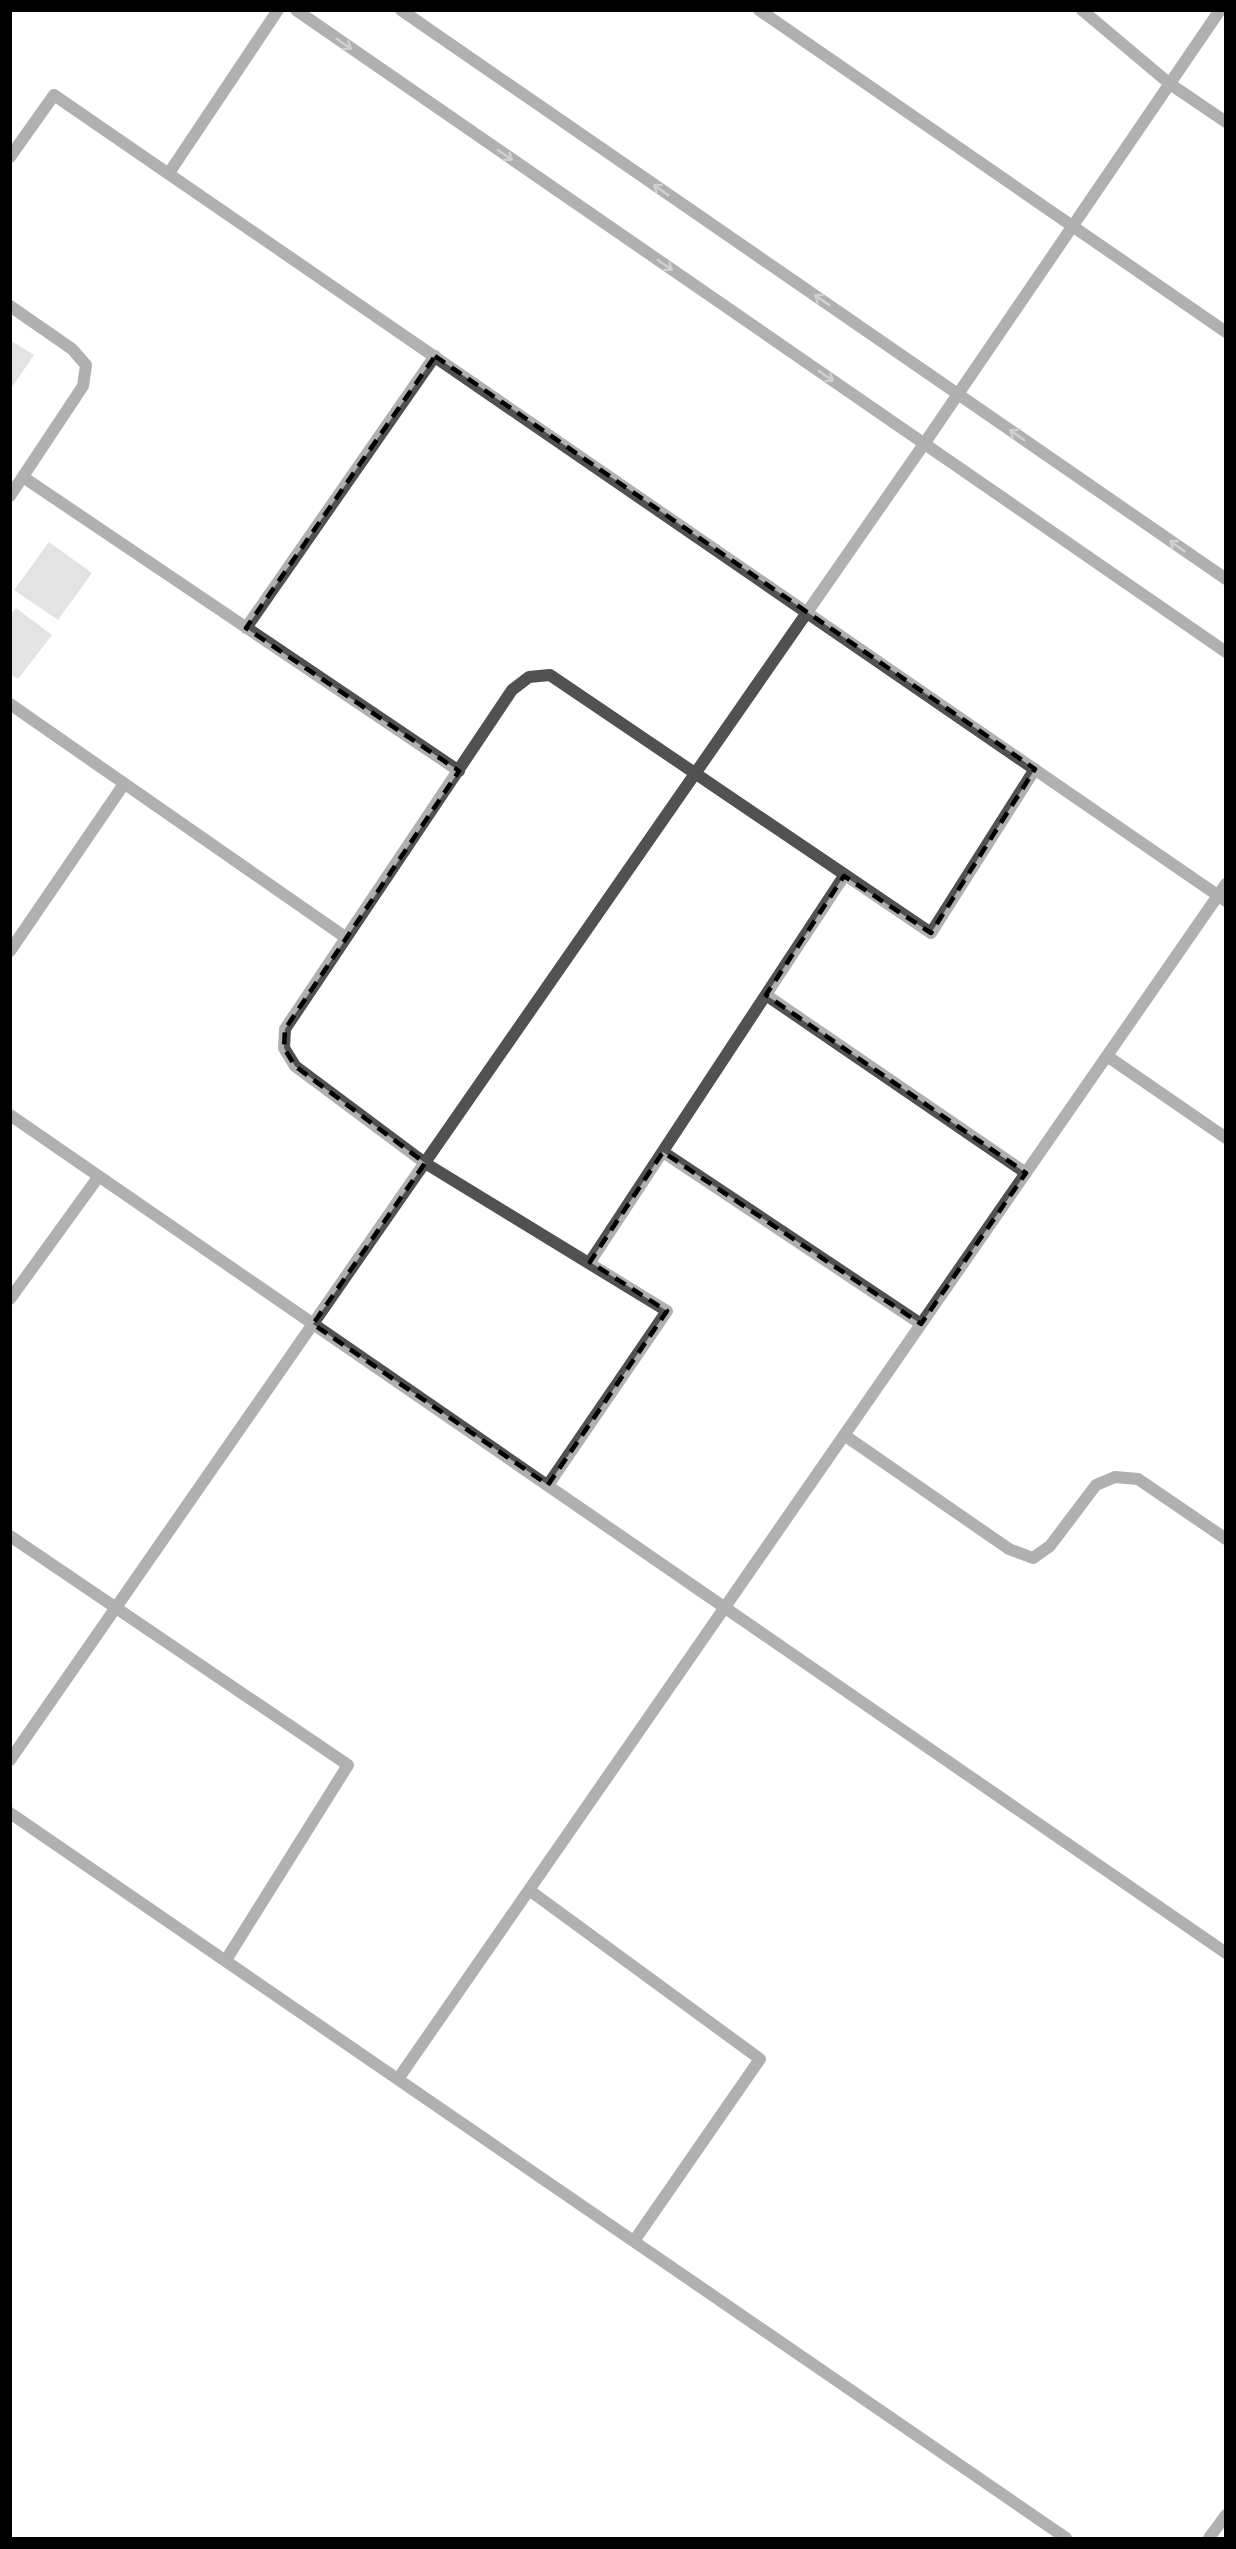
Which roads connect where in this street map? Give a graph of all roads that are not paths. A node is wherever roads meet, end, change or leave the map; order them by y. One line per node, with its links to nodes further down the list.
1 (278, 10): 10 (street)
2 (296, 10): 16 (street, one-way to 16)
3 (401, 10): 15 (street, one-way to 3)
4 (759, 10): 11 (street)
5 (1082, 10): 7 (street)
6 (1220, 10): 7 (street)
7 (1170, 84): 8 (street); 11 (street)
8 (1226, 122)
9 (10, 158): 10 (street)
10 (169, 173): 14 (street)
11 (1072, 227): 13 (street); 15 (street)
12 (10, 306): 17 (street)
13 (1226, 332)
14 (435, 356): 20 (street); 21 (street)
15 (958, 394): 16 (street); 19 (street, one-way to 15)
16 (924, 444): 20 (street); 22 (street)
17 (23, 477): 18 (street); 21 (street)
18 (10, 496)
19 (1226, 579)
20 (807, 612): 24 (street); 26 (street)
21 (246, 628): 25 (street)
22 (1226, 652)
23 (10, 704): 27 (street)
24 (1035, 769): 28 (street); 30 (street)
25 (459, 771): 26 (street); 31 (street)
26 (694, 775): 28 (street); 38 (street)
27 (124, 784): 31 (street); 32 (street)
28 (844, 876): 33 (street)
29 (1226, 884): 30 (street)
30 (1222, 898): 34 (street)
31 (345, 937): 38 (street)
32 (10, 951)
33 (766, 995): 37 (street); 39 (street)
34 (1107, 1056): 36 (street); 39 (street)
35 (10, 1115): 40 (street)
36 (1226, 1138)
37 (663, 1152): 41 (street); 44 (street)
38 (425, 1163): 41 (street); 43 (street)
39 (1026, 1173): 44 (street)
40 (99, 1176): 42 (street); 43 (street)
41 (590, 1262): 46 (street)
42 (10, 1299)
43 (313, 1324): 46 (street); 50 (street)
44 (921, 1324): 45 (street)
45 (844, 1435): 48 (street); 49 (street)
46 (548, 1485): 49 (street)
47 (10, 1536): 50 (street)
48 (1226, 1539)
49 (725, 1607): 53 (street); 54 (street)
50 (115, 1609): 51 (street); 55 (street)
51 (10, 1760)
52 (10, 1813): 55 (street)
53 (529, 1890): 56 (street); 57 (street)
54 (1226, 1953)
55 (226, 1960): 56 (street)
56 (398, 2079): 57 (street)
57 (634, 2241): 59 (street)
58 (1226, 2515): 60 (street)
59 (1066, 2538)
60 (1209, 2538)

